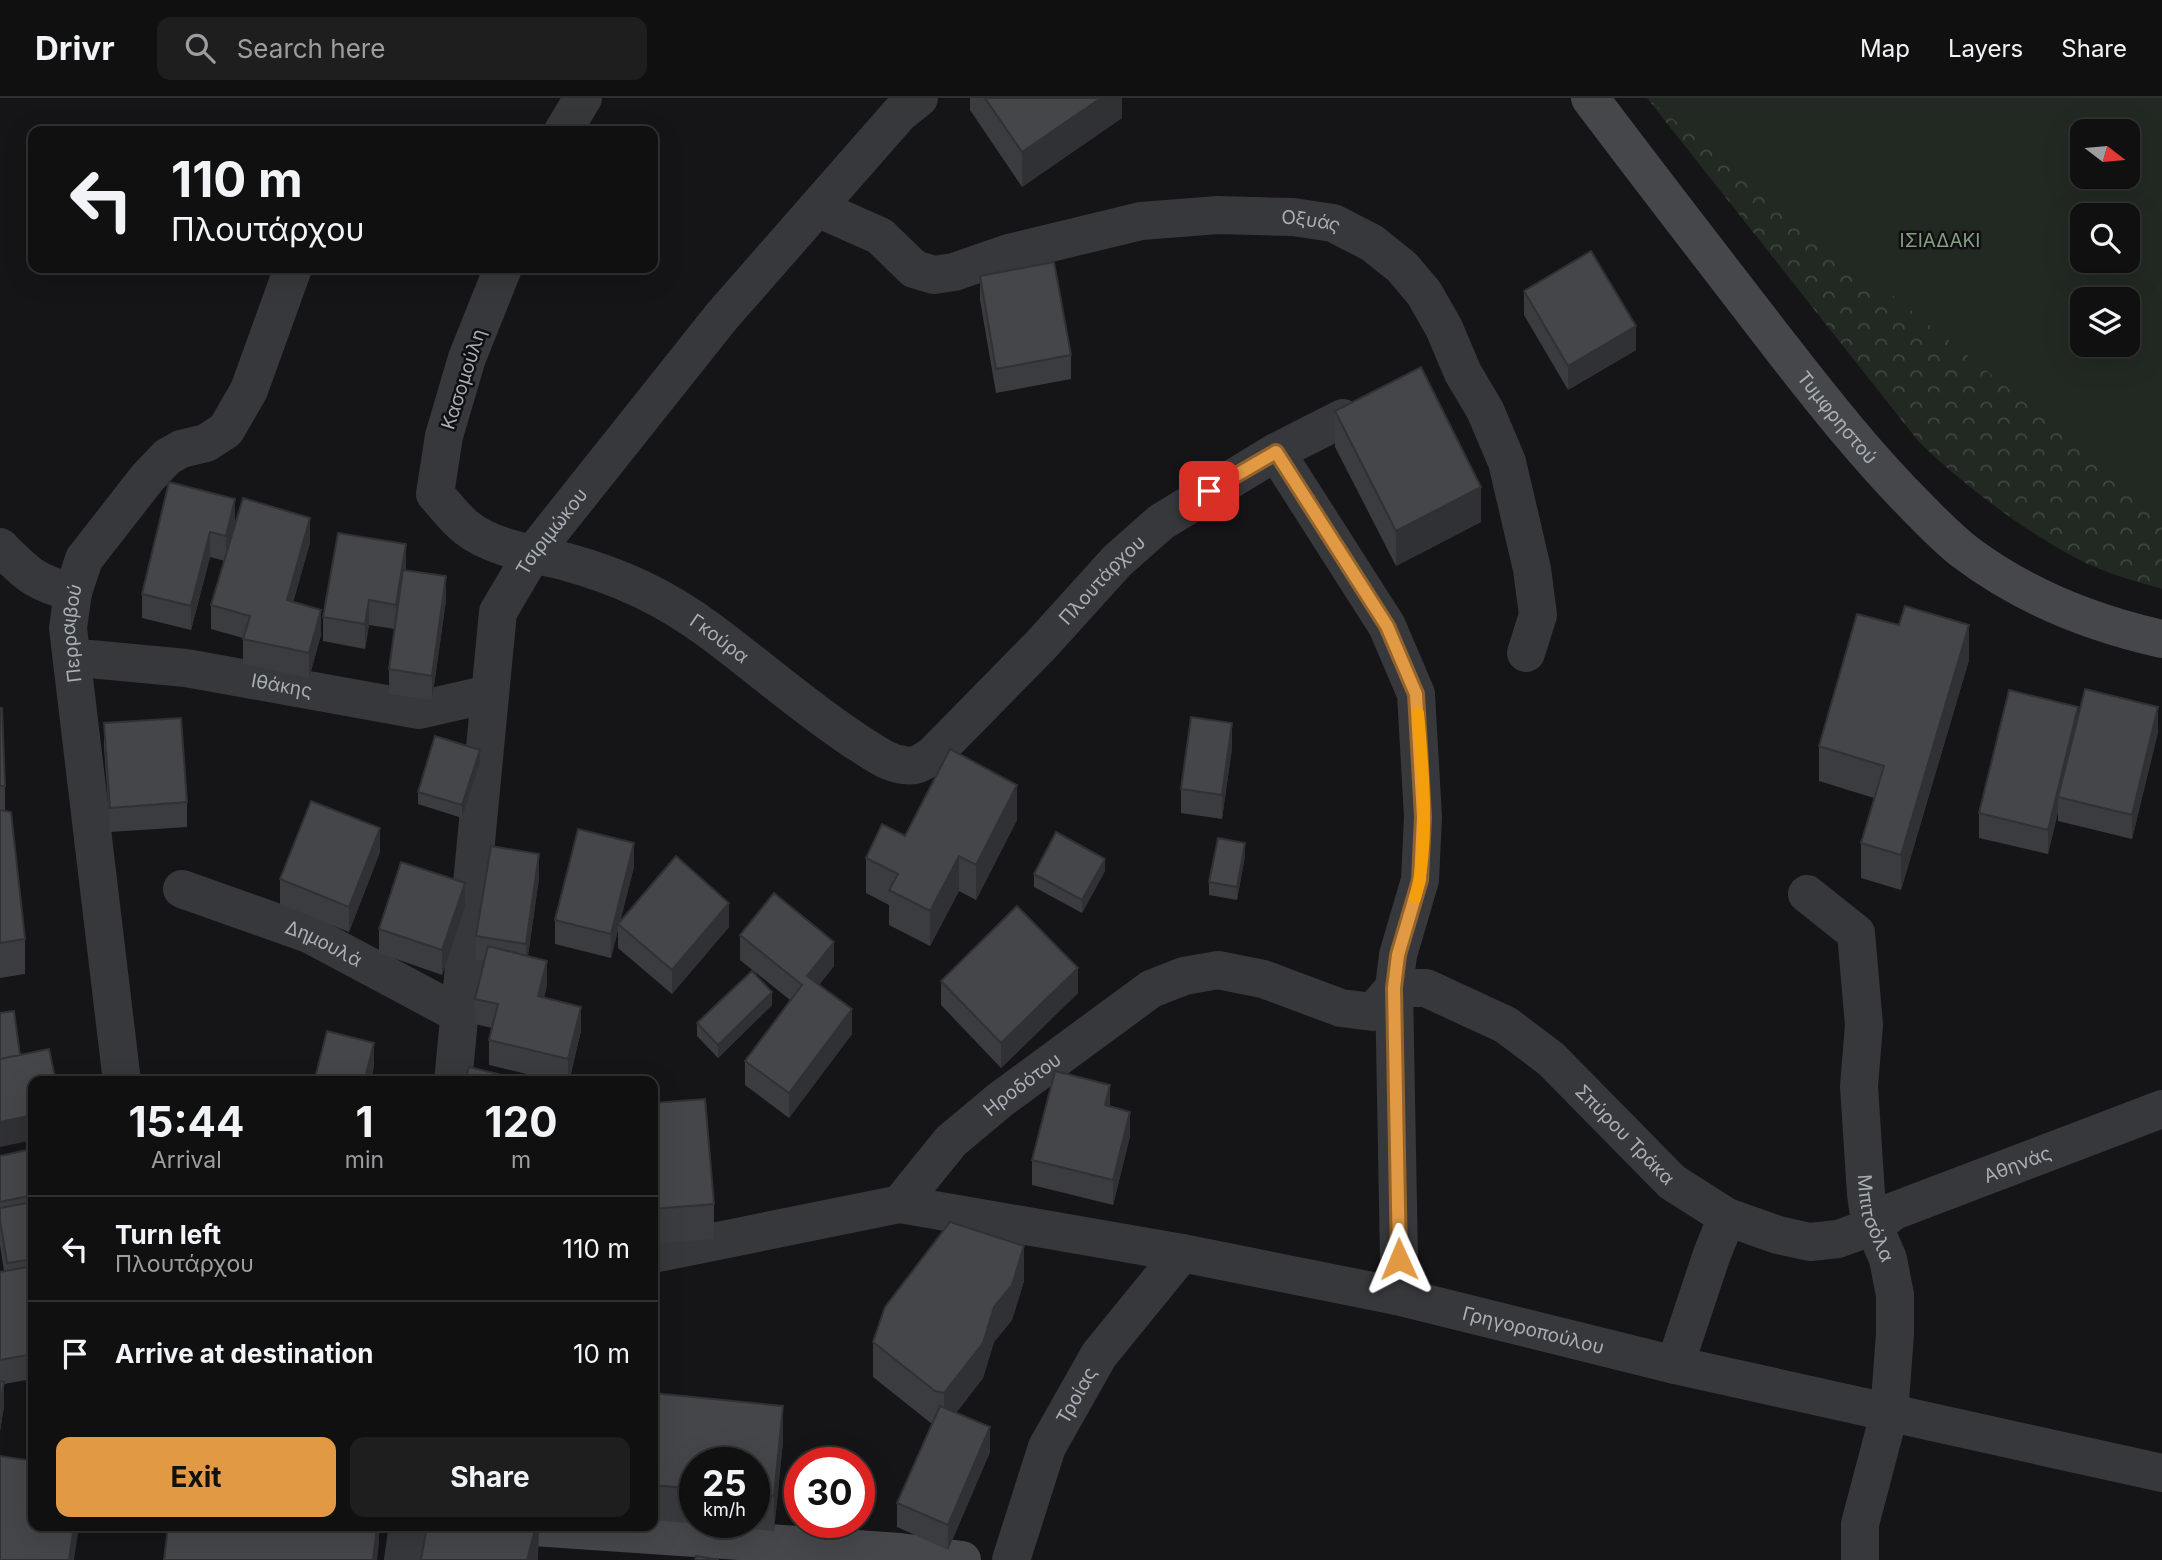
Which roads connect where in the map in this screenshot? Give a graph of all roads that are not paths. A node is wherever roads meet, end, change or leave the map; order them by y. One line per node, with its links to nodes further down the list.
1 (583, 98): 4 (street)
2 (919, 98): 5 (street, Τσιριμώκου)
3 (1590, 98): 14 (street, Τυμφρηστού)
4 (566, 126)
5 (817, 208): 12 (street, Τσιριμώκου); 15 (street, Οξυάς)
6 (291, 273): 13 (street, Περραιβού)
7 (501, 273): 10 (street, Κασομούλη)
8 (1343, 418): 9 (street, Πλουτάρχου)
9 (1276, 452): 18 (street, Πλουτάρχου); 21 (street)
10 (435, 494): 12 (street, Γκούρα)
11 (0, 547): 13 (street)
12 (531, 556): 17 (street, Τσιριμώκου); 18 (street, Γκούρα)
13 (72, 592): 16 (street, Περραιβού)
14 (2162, 639)
15 (1526, 653)
16 (74, 662): 17 (street, Ιθάκης); 23 (street, Περραιβού)
17 (489, 694): 22 (street, Τσιριμώκου)
18 (887, 760)
19 (183, 889): 22 (street, Δημουλά)
20 (1807, 894): 28 (street, Μπιτσόλα)
21 (1394, 988): 26 (street, Ηροδότου); 27 (street, Σπύρου Τράκα); 31 (street)
22 (459, 1014): 24 (street, Τσιριμώκου)
23 (121, 1076)
24 (454, 1076)
25 (2162, 1109): 28 (street, Αθηνάς)
26 (900, 1204): 29 (street); 30 (street, Γρηγοροπούλου)
27 (1727, 1217): 28 (street, Σπύρου Τράκα); 32 (street)
28 (1874, 1226): 33 (street, Μπιτσόλα)
29 (658, 1253)
30 (1182, 1253): 31 (street, Γρηγοροπούλου); 39 (street, Τροίας)
31 (1397, 1296): 32 (street, Γρηγοροπούλου)
32 (1675, 1365): 33 (street, Γρηγοροπούλου)
33 (1889, 1414): 34 (street, Γρηγοροπούλου); 40 (street, Μπιτσόλα)
34 (2162, 1473)
35 (407, 1531): 37 (street)
36 (592, 1531): 38 (street)
37 (403, 1560)
38 (962, 1560)
39 (1011, 1560)
40 (1860, 1560)

